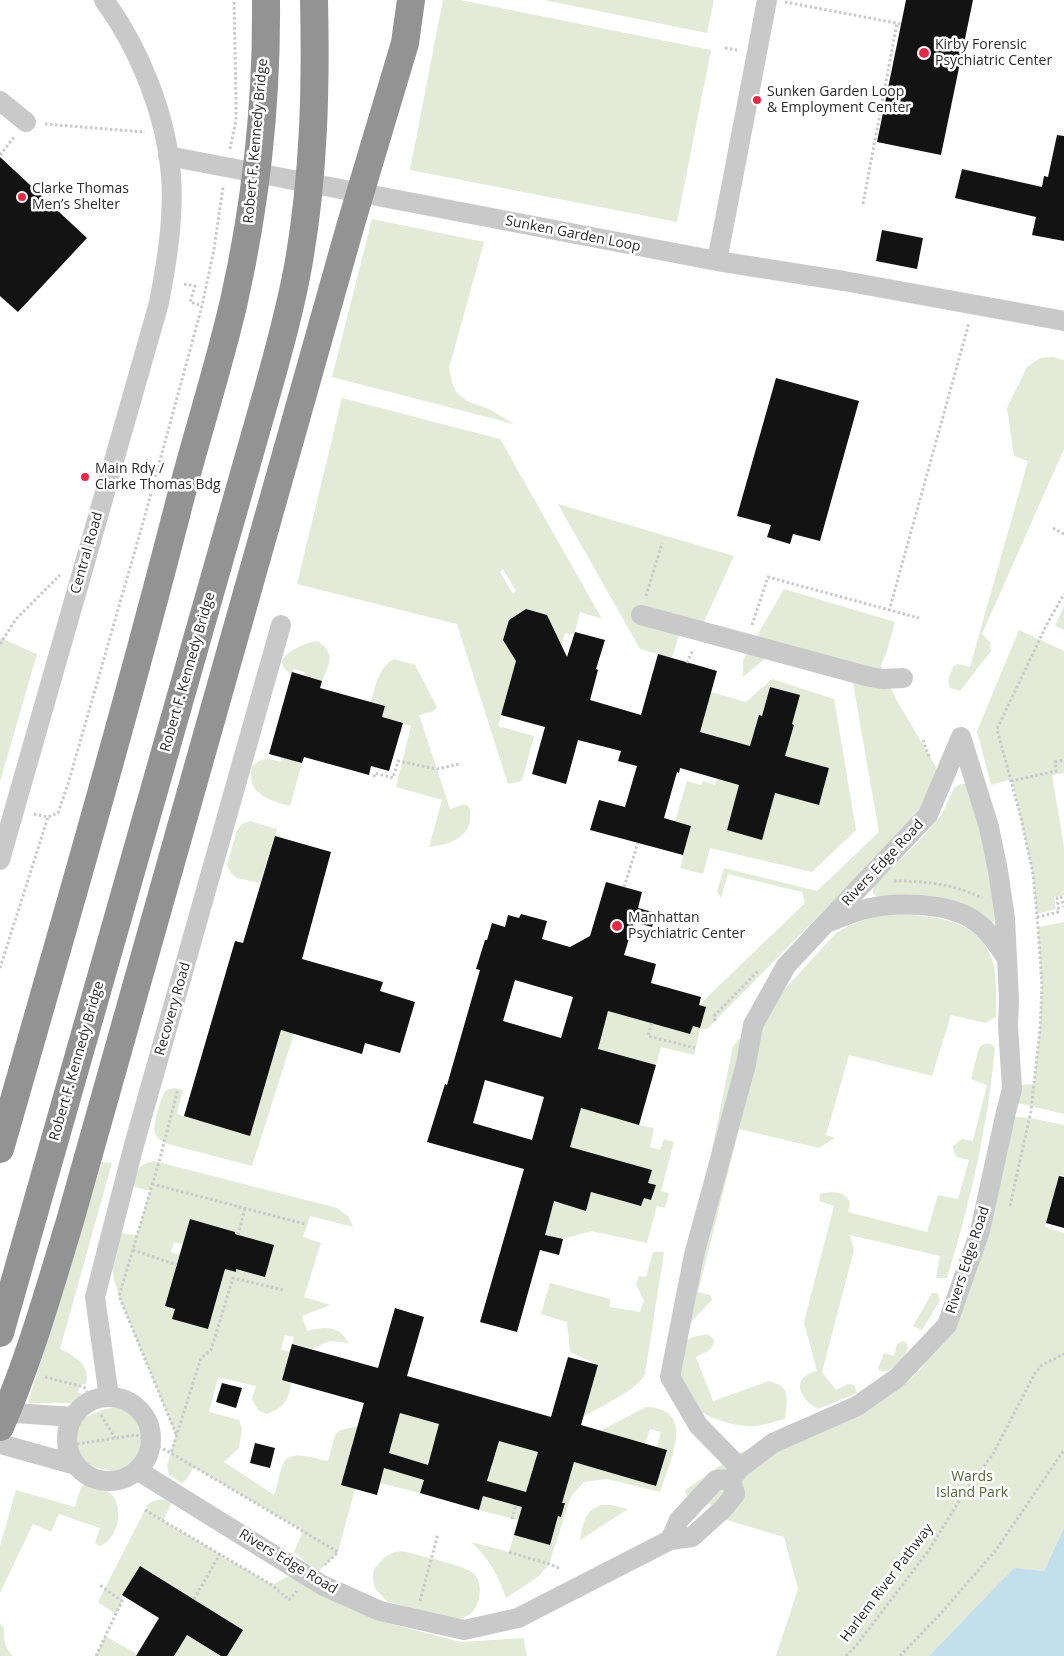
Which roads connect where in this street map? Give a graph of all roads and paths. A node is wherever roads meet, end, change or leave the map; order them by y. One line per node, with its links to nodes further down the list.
1 (104, 0): 11 (street, Central Road)
2 (234, 0): 13 (path)
3 (266, 0): 53 (highway, Robert F. Kennedy Bridge)
4 (314, 0): 61 (highway, Robert F. Kennedy Bridge)
5 (411, 0): 67 (highway)
6 (775, 1): 15 (path); 16 (street)
7 (965, 40): 8 (path)
8 (1009, 48)
9 (0, 101): 10 (street)
10 (26, 122): 11 (path)
11 (164, 133): 12 (street, Central Road)
12 (168, 156): 16 (street, Sunken Garden Loop); 40 (street, Central Road)
13 (229, 156)
14 (224, 183): 19 (path)
15 (863, 204)
16 (717, 261): 18 (street, Sunken Garden Loop)
17 (184, 284): 19 (path)
18 (974, 305): 20 (street, Sunken Garden Loop); 27 (path)
19 (202, 306): 41 (path)
20 (1064, 321)
21 (1053, 528): 22 (path)
22 (1064, 534)
23 (662, 543): 26 (path)
24 (63, 572): 32 (path)
25 (1064, 594): 35 (path)
26 (643, 609): 31 (street)
27 (888, 611): 28 (path); 30 (path)
28 (919, 618)
29 (281, 625): 64 (street, Recovery Road)
30 (751, 630)
31 (700, 631): 33 (path); 34 (street)
32 (0, 644)
33 (687, 662)
34 (903, 678)
35 (997, 729)
36 (1064, 760): 39 (path)
37 (459, 764): 38 (path)
38 (374, 777)
39 (1011, 781)
40 (15, 808): 41 (path); 43 (street, Central Road)
41 (48, 818): 49 (path)
42 (638, 842): 44 (path)
43 (0, 860)
44 (624, 887)
45 (1064, 907): 46 (path)
46 (1038, 917)
47 (826, 923): 48 (street, Rivers Edge Road); 48 (street, Rivers Edge Road); 77 (street)
48 (1007, 959): 77 (street, Rivers Edge Road)
49 (0, 968)
50 (652, 1023): 51 (path)
51 (695, 1048)
52 (178, 1089): 54 (path)
53 (0, 1149)
54 (152, 1184): 55 (path); 58 (path)
55 (244, 1208): 56 (path); 57 (path)
56 (305, 1224)
57 (238, 1235)
58 (133, 1250): 59 (path); 68 (path)
59 (177, 1265)
60 (283, 1290): 68 (path)
61 (0, 1333)
62 (1064, 1354): 89 (path, Harlem River Pathway)
63 (37, 1375): 64 (path)
64 (101, 1399): 66 (street); 69 (path); 70 (street)
65 (0, 1412): 66 (street)
66 (73, 1417): 71 (street)
67 (0, 1427)
68 (176, 1435): 74 (path)
69 (115, 1438): 70 (path); 71 (path)
70 (150, 1442): 74 (path); 76 (street)
71 (67, 1443): 75 (street)
72 (0, 1444): 75 (street)
73 (1064, 1450): 90 (path)
74 (172, 1452): 81 (path)
75 (76, 1465): 76 (street)
76 (137, 1470): 87 (street, Rivers Edge Road)
77 (736, 1474): 87 (street, Rivers Edge Road)
78 (516, 1505): 79 (path)
79 (512, 1519)
80 (438, 1534): 87 (path)
81 (338, 1552)
82 (510, 1552): 84 (path)
83 (220, 1554): 86 (path)
84 (561, 1569)
85 (98, 1584): 88 (path)
86 (194, 1599)
87 (415, 1619)
88 (96, 1656)
89 (846, 1656)
90 (900, 1656)

